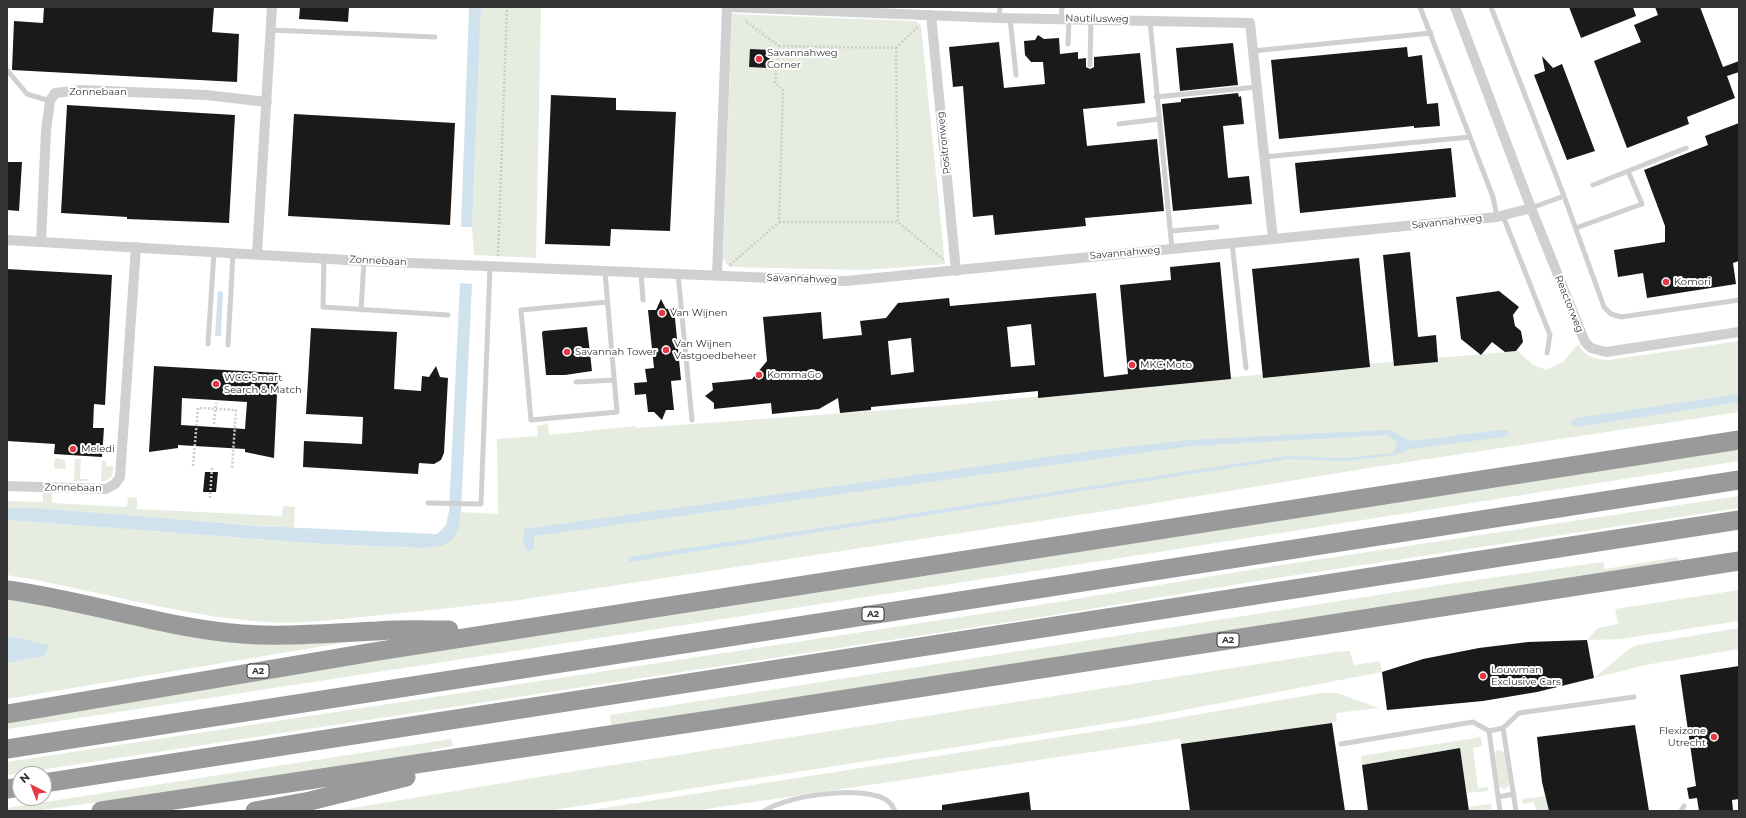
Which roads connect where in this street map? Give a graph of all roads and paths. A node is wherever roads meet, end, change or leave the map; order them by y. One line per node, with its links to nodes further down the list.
1 (272, 7): 15 (street)
2 (507, 7): 55 (path)
3 (727, 7): 9 (street, Nautilusweg); 19 (path); 60 (street)
4 (1000, 7): 10 (lane)
5 (1062, 7): 12 (lane)
6 (1420, 7): 16 (lane)
7 (1456, 7): 37 (street, Reactorweg)
8 (1491, 7): 36 (lane)
9 (931, 15): 10 (street, Nautilusweg); 20 (path); 56 (street, Positronweg)
10 (999, 18): 11 (street, Nautilusweg)
11 (1010, 18): 12 (street, Nautilusweg); 24 (lane)
12 (1065, 19): 13 (street, Nautilusweg); 18 (lane)
13 (1091, 19): 14 (street, Nautilusweg); 22 (lane)
14 (1150, 21): 21 (street, Nautilusweg); 26 (lane)
15 (271, 30): 17 (lane); 28 (street)
16 (1430, 34): 21 (lane); 31 (lane)
17 (436, 37)
18 (1068, 44)
19 (779, 46): 20 (path); 39 (path)
20 (896, 48): 40 (path)
21 (1253, 51): 25 (street, Nautilusweg)
22 (1090, 65)
23 (7, 70): 27 (lane)
24 (1016, 74)
25 (1258, 87): 26 (lane); 33 (street, Nautilusweg)
26 (1156, 97): 29 (lane)
27 (50, 101): 28 (street, Zonnebaan); 46 (street)
28 (267, 102): 52 (street)
29 (1159, 119): 30 (lane); 43 (lane)
30 (1119, 124)
31 (1470, 137): 33 (lane); 38 (lane)
32 (1686, 148): 34 (lane)
33 (1264, 157): 44 (street, Nautilusweg)
34 (1628, 171): 35 (lane); 42 (lane)
35 (1593, 185)
36 (1564, 196): 37 (lane); 42 (lane)
37 (1532, 208): 38 (street, Savannahweg); 66 (street, Reactorweg)
38 (1500, 217): 44 (street, Savannahweg); 69 (lane)
39 (779, 222): 40 (path); 60 (path)
40 (898, 222): 56 (path)
41 (1217, 227): 43 (lane)
42 (1576, 228): 62 (lane)
43 (1171, 231): 49 (lane)
44 (1273, 239): 47 (street, Savannahweg)
45 (7, 240): 46 (street, Zonnebaan)
46 (41, 242): 48 (street, Zonnebaan)
47 (1232, 243): 49 (street, Savannahweg); 70 (lane)
48 (136, 247): 50 (street, Zonnebaan); 82 (street, Zonnebaan)
49 (1172, 249): 56 (street, Savannahweg)
50 (214, 252): 51 (street, Zonnebaan); 67 (lane)
51 (233, 253): 52 (street, Zonnebaan); 68 (lane)
52 (257, 253): 53 (street, Zonnebaan)
53 (324, 258): 54 (street, Zonnebaan); 64 (lane)
54 (364, 261): 55 (street, Zonnebaan); 64 (lane)
55 (494, 267): 57 (street, Savannahweg); 84 (lane)
56 (956, 271): 60 (street, Savannahweg)
57 (605, 272): 58 (street, Savannahweg); 63 (lane)
58 (642, 273): 59 (street, Savannahweg); 61 (lane)
59 (678, 274): 60 (street, Savannahweg); 75 (lane)
60 (717, 276)
61 (643, 300)
62 (1739, 300)
63 (608, 302): 71 (lane); 71 (lane)
64 (361, 310): 65 (lane)
65 (448, 315)
66 (1739, 332)
67 (208, 344)
68 (228, 346)
69 (1548, 353)
70 (1246, 368)
71 (614, 380): 72 (lane)
72 (576, 382)
73 (216, 403): 74 (path)
74 (216, 409): 76 (path); 78 (path); 80 (path)
75 (692, 420)
76 (214, 424)
77 (1739, 440): 88 (highway, A2)
78 (193, 466)
79 (212, 467): 83 (path)
80 (232, 468)
81 (1739, 480): 94 (highway, A2)
82 (7, 486)
83 (210, 498)
84 (428, 503)
85 (1739, 520): 96 (highway)
86 (1739, 561): 95 (highway, A2)
87 (7, 590): 88 (highway, A2)
88 (509, 630): 90 (highway, A2)
89 (1634, 697): 91 (lane)
90 (7, 714)
91 (1504, 728): 92 (lane); 97 (lane)
92 (1489, 731): 93 (lane); 98 (lane)
93 (1341, 744)
94 (7, 749)
95 (517, 750): 99 (highway, A2); 100 (highway, A2)
96 (52, 782)
97 (1514, 794): 98 (lane); 104 (lane)
98 (1498, 796): 103 (lane)
99 (101, 811)
100 (255, 811)
101 (764, 811): 102 (lane)
102 (895, 811)
103 (1500, 811)
104 (1516, 811)

